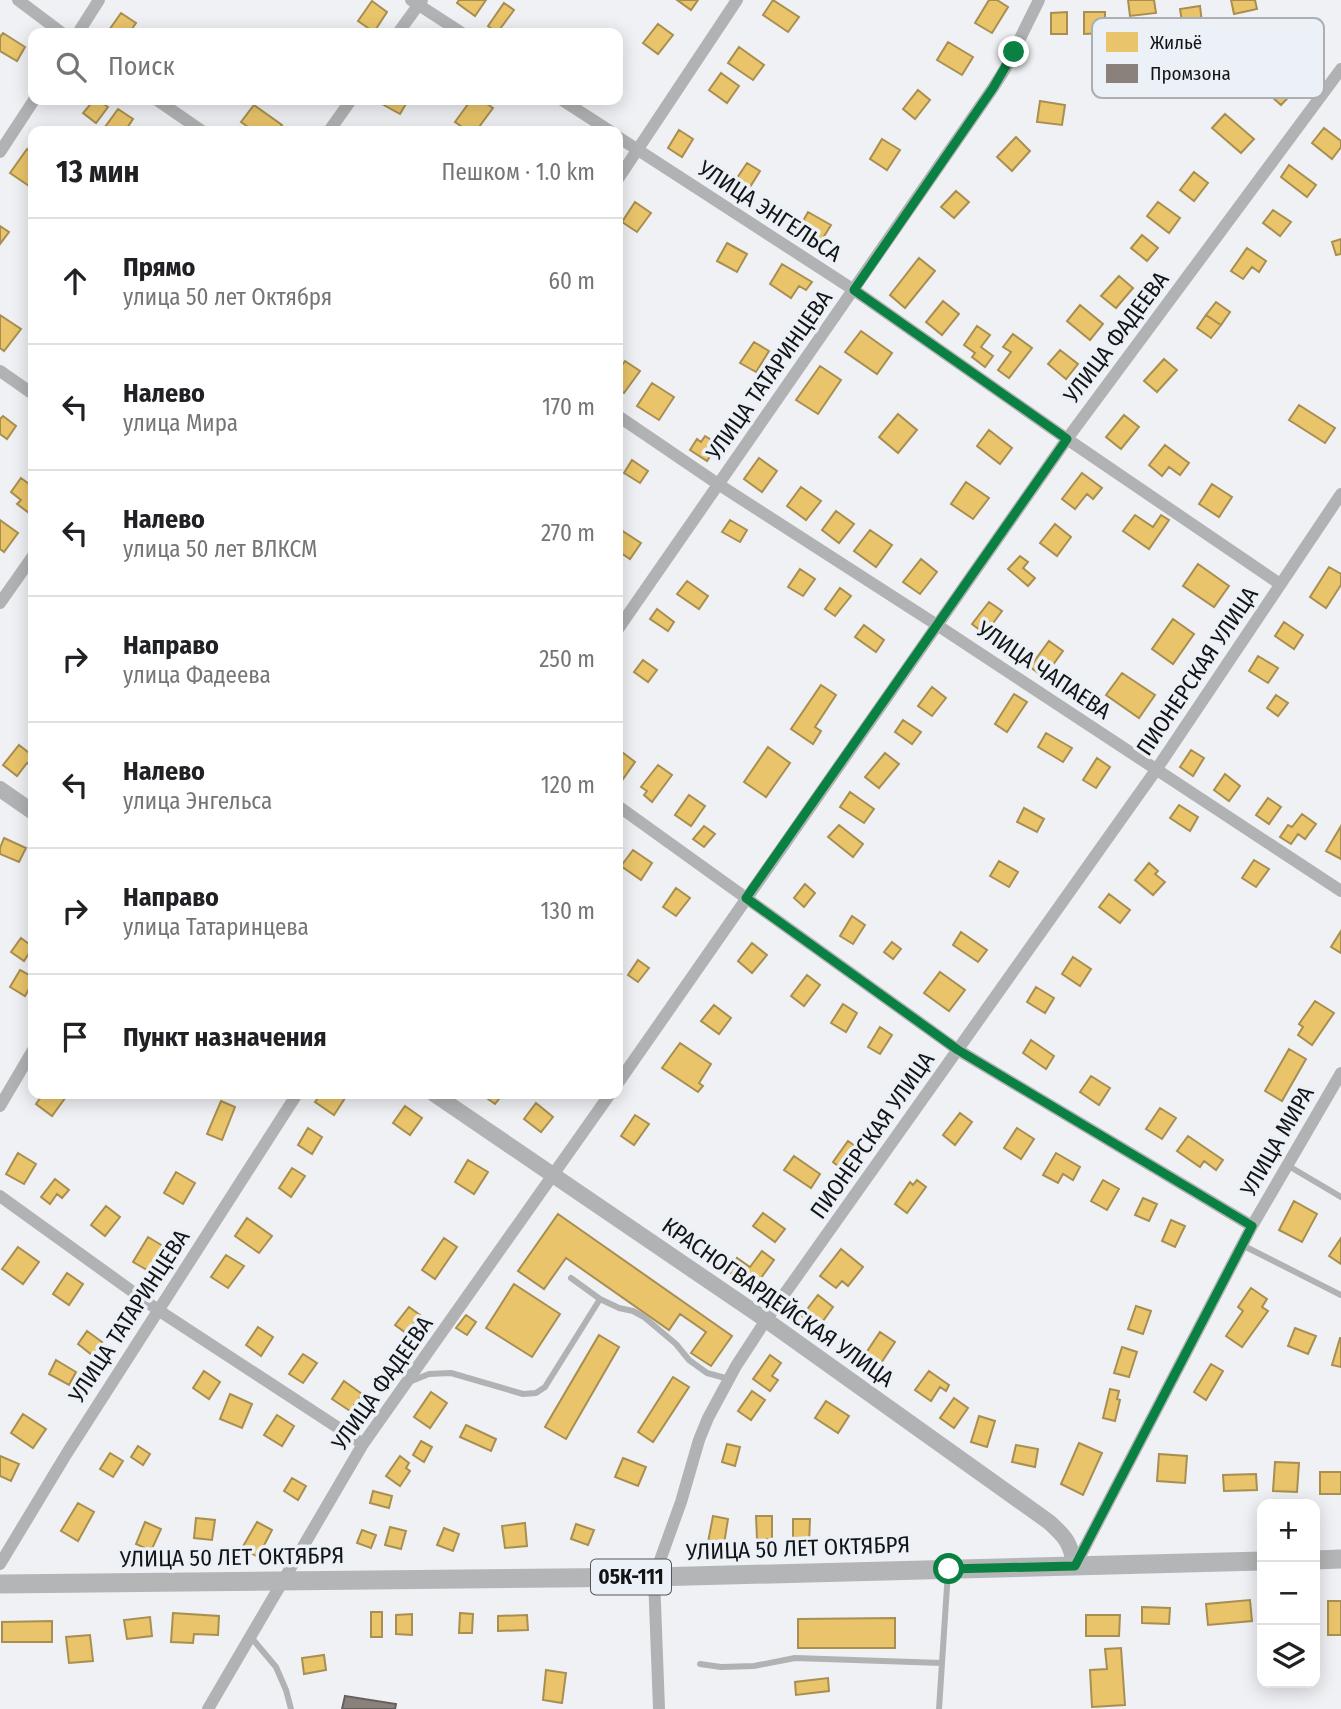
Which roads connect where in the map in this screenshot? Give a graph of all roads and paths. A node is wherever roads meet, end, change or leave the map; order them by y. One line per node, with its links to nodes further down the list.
1 (18, 0): 6 (street)
2 (99, 0): 7 (street)
3 (737, 0): 21 (street)
4 (1038, 0): 24 (street, УЛИЦА ТАТАРИНЦЕВА)
5 (417, 2): 8 (street); 9 (street)
6 (55, 28)
7 (81, 28)
8 (401, 28)
9 (455, 28)
10 (1341, 69): 11 (street, УЛИЦА ФАДЕЕВА)
11 (1324, 92)
12 (1320, 98): 28 (street, УЛИЦА ФАДЕЕВА)
13 (31, 105): 22 (street)
14 (164, 105): 17 (street)
15 (347, 105): 18 (street)
16 (570, 105): 19 (street)
17 (195, 126)
18 (332, 126)
19 (602, 126)
20 (623, 140): 21 (street, УЛИЦА ЭНГЕЛЬСА)
21 (638, 150): 23 (street); 24 (street, УЛИЦА ЭНГЕЛЬСА)
22 (0, 152)
23 (623, 172)
24 (854, 290): 28 (street, УЛИЦА ЭНГЕЛЬСА); 29 (street, УЛИЦА ТАТАРИНЦЕВА)
25 (0, 371): 26 (street)
26 (28, 391)
27 (623, 419): 29 (street, УЛИЦА ЧАПАЕВА)
28 (1067, 439): 32 (street, УЛИЦА ЭНГЕЛЬСА); 35 (street, УЛИЦА ФАДЕЕВА)
29 (718, 484): 34 (street, УЛИЦА ТАТАРИНЦЕВА); 35 (street, УЛИЦА ЧАПАЕВА)
30 (1341, 494): 32 (street, ПИОНЕРСКАЯ УЛИЦА)
31 (28, 563): 33 (street)
32 (1280, 584): 36 (street, ПИОНЕРСКАЯ УЛИЦА)
33 (0, 603)
34 (623, 622)
35 (937, 625): 36 (street, УЛИЦА ЧАПАЕВА); 41 (street, УЛИЦА ФАДЕЕВА)
36 (1156, 770): 40 (street, УЛИЦА ЧАПАЕВА); 42 (street, ПИОНЕРСКАЯ УЛИЦА)
37 (0, 789): 38 (street)
38 (28, 809)
39 (623, 810): 41 (street)
40 (1341, 891)
41 (746, 898): 42 (street); 45 (street, УЛИЦА ФАДЕЕВА)
42 (958, 1050): 54 (street); 60 (street, ПИОНЕРСКАЯ УЛИЦА)
43 (28, 1058): 49 (street)
44 (1341, 1073): 50 (street, УЛИЦА МИРА)
45 (623, 1076)
46 (294, 1099): 59 (street, УЛИЦА ТАТАРИНЦЕВА)
47 (440, 1099): 51 (street, КРАСНОГВАРДЕЙСКАЯ УЛИЦА)
48 (607, 1099): 51 (street, УЛИЦА ФАДЕЕВА)
49 (0, 1106)
50 (1287, 1165): 53 (lane); 54 (street, УЛИЦА МИРА)
51 (554, 1175): 60 (street, КРАСНОГВАРДЕЙСКАЯ УЛИЦА); 62 (street, УЛИЦА ФАДЕЕВА)
52 (0, 1196): 59 (street)
53 (1341, 1197)
54 (1252, 1226): 55 (street, УЛИЦА МИРА)
55 (1242, 1245): 57 (lane); 68 (street, УЛИЦА МИРА)
56 (571, 1278): 58 (lane)
57 (1341, 1295)
58 (600, 1299): 61 (lane); 62 (lane)
59 (158, 1310): 63 (street); 67 (street, УЛИЦА ТАТАРИНЦЕВА)
60 (766, 1320): 61 (street, ПИОНЕРСКАЯ УЛИЦА); 68 (street, КРАСНОГВАРДЕЙСКАЯ УЛИЦА)
61 (729, 1379): 70 (street, ПИОНЕРСКАЯ УЛИЦА)
62 (406, 1383): 63 (street, УЛИЦА ФАДЕЕВА)
63 (363, 1444): 71 (street, УЛИЦА ФАДЕЕВА)
64 (1341, 1559): 65 (main road)
65 (1320, 1560)
66 (1257, 1561): 68 (main road, УЛИЦА 50 ЛЕТ ОКТЯБРЯ / 05К-111)
67 (0, 1564)
68 (1075, 1566): 69 (main road, УЛИЦА 50 ЛЕТ ОКТЯБРЯ / 05К-111)
69 (949, 1569): 70 (main road, УЛИЦА 50 ЛЕТ ОКТЯБРЯ / 05К-111); 74 (lane)
70 (654, 1577): 71 (main road, УЛИЦА 50 ЛЕТ ОКТЯБРЯ / 05К-111); 78 (street, ПИОНЕРСКАЯ УЛИЦА)
71 (282, 1582): 72 (main road, УЛИЦА 50 ЛЕТ ОКТЯБРЯ / 05К-111); 73 (street, УЛИЦА ФАДЕЕВА)
72 (0, 1584)
73 (250, 1636): 76 (street, УЛИЦА ФАДЕЕВА); 77 (lane)
74 (942, 1662): 75 (lane); 79 (lane)
75 (700, 1664)
76 (208, 1709)
77 (291, 1709)
78 (659, 1709)
79 (939, 1709)

